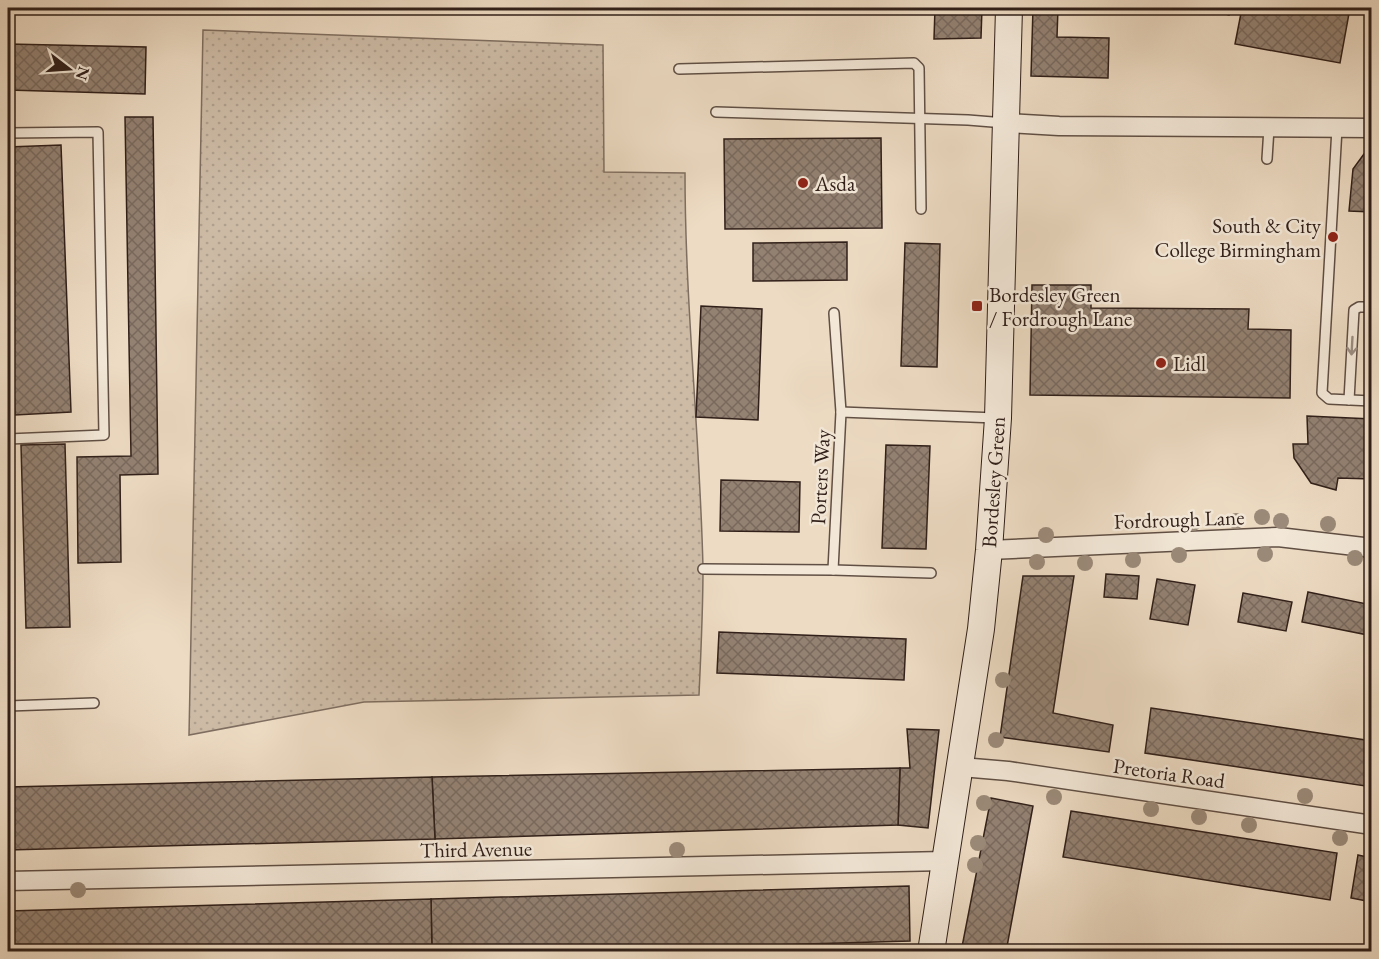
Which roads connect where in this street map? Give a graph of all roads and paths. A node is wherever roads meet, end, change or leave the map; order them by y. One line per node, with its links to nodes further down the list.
1 (1009, 8): 5 (main road, Bordesley Green)
2 (679, 69): 4 (lane)
3 (716, 112): 4 (lane)
4 (919, 118): 5 (lane); 11 (lane)
5 (1007, 123): 6 (street); 17 (main road, Bordesley Green)
6 (1269, 128): 7 (street); 10 (lane)
7 (1337, 128): 8 (street); 14 (lane)
8 (1371, 128)
9 (8, 133): 18 (lane)
10 (1267, 159)
11 (921, 209)
12 (1371, 307): 14 (lane, one-way to 14)
13 (834, 313): 16 (lane)
14 (1349, 400): 15 (lane)
15 (1371, 401)
16 (841, 412): 17 (lane, Porters Way); 22 (lane, Porters Way)
17 (998, 418): 20 (main road, Bordesley Green)
18 (8, 439)
19 (1371, 548): 20 (street, Fordrough Lane)
20 (988, 550): 26 (main road, Bordesley Green)
21 (703, 569): 22 (lane)
22 (833, 570): 23 (lane)
23 (931, 573)
24 (94, 703): 25 (lane)
25 (8, 705)
26 (961, 767): 27 (street, Pretoria Road); 28 (main road, Bordesley Green)
27 (1371, 825)
28 (945, 861): 29 (street, Third Avenue); 30 (main road, Bordesley Green)
29 (8, 881)
30 (931, 951)

